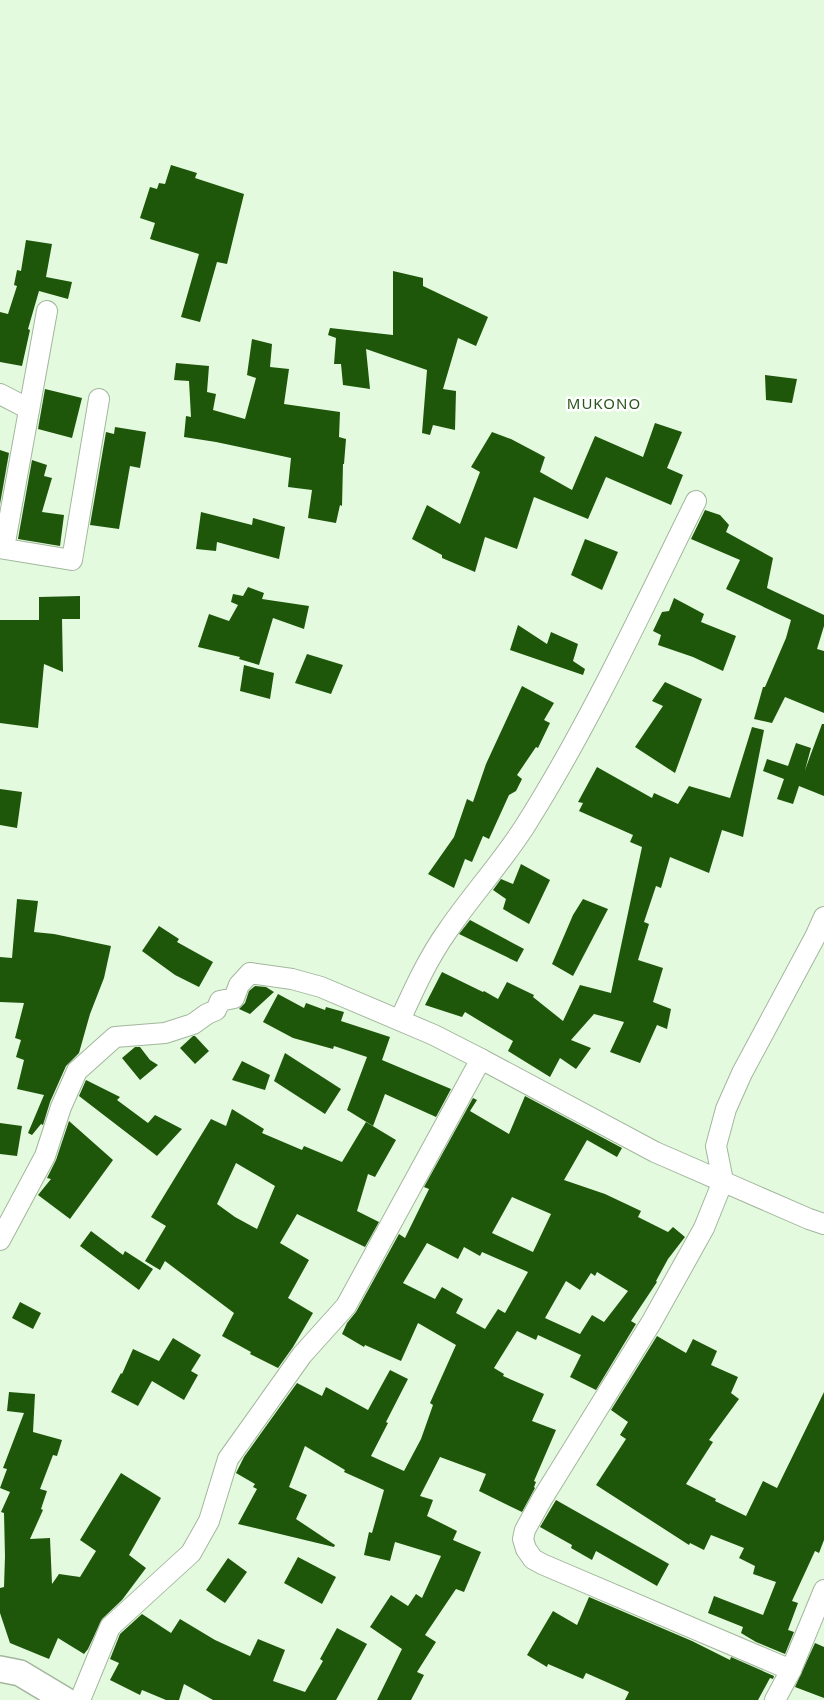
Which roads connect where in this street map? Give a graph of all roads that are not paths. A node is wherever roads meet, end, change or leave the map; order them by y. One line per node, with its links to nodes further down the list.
1 (47, 311): 4 (street)
2 (0, 394): 4 (street)
3 (99, 400): 6 (street)
4 (29, 409): 6 (street)
5 (696, 501): 8 (street)
6 (2, 548)
7 (824, 917): 10 (street)
8 (400, 1020): 9 (street); 12 (street)
9 (481, 1059): 10 (street); 17 (street)
10 (724, 1181): 11 (street); 14 (street)
11 (824, 1224)
12 (0, 1240)
13 (824, 1590): 14 (street)
14 (791, 1670): 18 (street)
15 (7, 1673): 16 (street)
16 (65, 1700)
17 (80, 1700)
18 (775, 1700)

